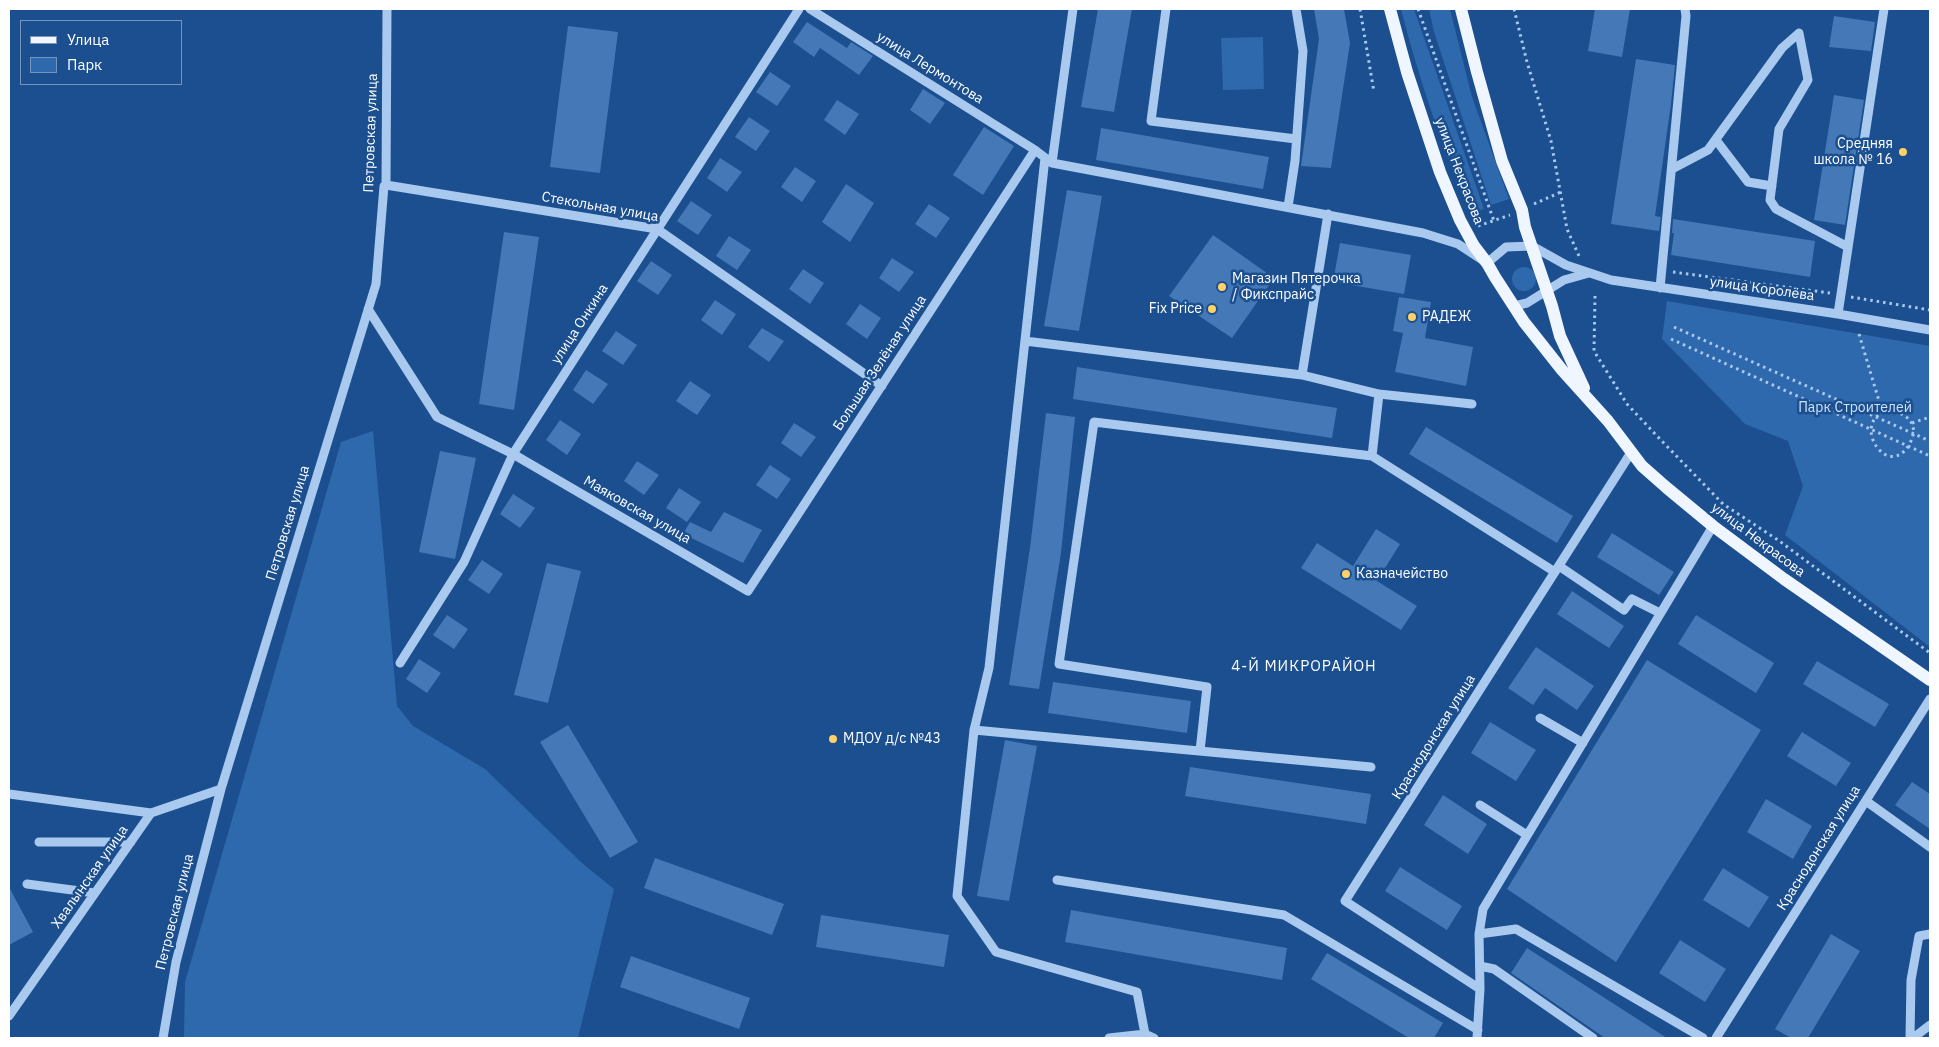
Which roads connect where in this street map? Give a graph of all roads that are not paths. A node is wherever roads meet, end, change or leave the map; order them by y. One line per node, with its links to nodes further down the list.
1 (387, 9): 16 (street, Петровская улица)
2 (799, 9): 20 (street, улица Онкина)
3 (810, 9): 13 (street, улица Лермонтова)
4 (1073, 9): 14 (street)
5 (1166, 9): 11 (street)
6 (1296, 9): 11 (street)
7 (1390, 9): 23 (main road, улица Некрасова)
8 (1461, 9): 21 (main road, улица Некрасова)
9 (1685, 9): 15 (street)
10 (1884, 9): 22 (street)
11 (1296, 139): 18 (street)
12 (1716, 140): 15 (street); 17 (street); 17 (street)
13 (1035, 150): 14 (street, улица Лермонтова); 33 (street, Большая Зелёная улица)
14 (1049, 160): 18 (street); 31 (street)
15 (1672, 169): 25 (street)
16 (386, 185): 20 (street, Стекольная улица); 28 (street, Петровская улица)
17 (1772, 186): 22 (street)
18 (1288, 207): 19 (street)
19 (1328, 214): 23 (street); 32 (street)
20 (657, 229): 33 (street, Стекольная улица); 38 (street, улица Онкина)
21 (1532, 246): 23 (street); 24 (street, улица Королёва); 26 (main road, улица Некрасова)
22 (1848, 247): 29 (street)
23 (1487, 263): 27 (main road, улица Некрасова)
24 (1590, 273): 25 (street, улица Королёва); 26 (street)
25 (1660, 288): 29 (street, улица Королёва)
26 (1547, 292): 27 (street); 35 (main road, улица Некрасова)
27 (1514, 306): 35 (main road, улица Некрасова)
28 (368, 309): 38 (street, Маяковская улица); 52 (street, Петровская улица)
29 (1838, 314): 30 (street, улица Королёва)
30 (1930, 330)
31 (1025, 342): 32 (street); 48 (street)
32 (1302, 375): 34 (street)
33 (882, 386): 42 (street, Большая Зелёная улица)
34 (1379, 394): 36 (street); 39 (street)
35 (1589, 399): 37 (main road, улица Некрасова)
36 (1472, 404)
37 (1632, 451): 40 (main road, улица Некрасова); 41 (street, Краснодонская улица)
38 (512, 454): 42 (street, Маяковская улица); 44 (street, улица Онкина)
39 (1372, 456): 41 (street); 50 (street)
40 (1713, 526): 43 (street); 45 (main road, улица Некрасова)
41 (1557, 569): 43 (street); 67 (street, Краснодонская улица)
42 (748, 591)
43 (1660, 613): 49 (street)
44 (400, 663)
45 (1930, 680)
46 (1930, 699): 54 (street, Краснодонская улица)
47 (1540, 718): 49 (street)
48 (974, 730): 50 (street); 70 (street)
49 (1582, 743): 57 (street)
50 (1200, 751): 51 (street)
51 (1371, 767)
52 (221, 789): 56 (street); 72 (street, Петровская улица)
53 (9, 794): 56 (street)
54 (1866, 801): 60 (street); 77 (street, Краснодонская улица)
55 (1480, 805): 57 (street)
56 (152, 813): 59 (street, Хвалынская улица)
57 (1527, 835): 64 (street)
58 (39, 842): 59 (street)
59 (131, 842): 63 (street, Хвалынская улица)
60 (1930, 847)
61 (1057, 880): 71 (street)
62 (27, 884): 63 (street)
63 (95, 893): 68 (street, Хвалынская улица)
64 (1479, 934): 66 (street); 76 (street)
65 (1930, 934): 78 (street)
66 (1480, 966): 67 (street); 75 (street)
67 (1480, 989): 71 (street)
68 (9, 1016)
69 (1930, 1025): 78 (street)
70 (1144, 1034): 73 (street); 74 (street)
71 (1477, 1034)
72 (162, 1038)
73 (1109, 1038)
74 (1154, 1038)
75 (1593, 1038)
76 (1702, 1038)
77 (1716, 1038)
78 (1911, 1038)

